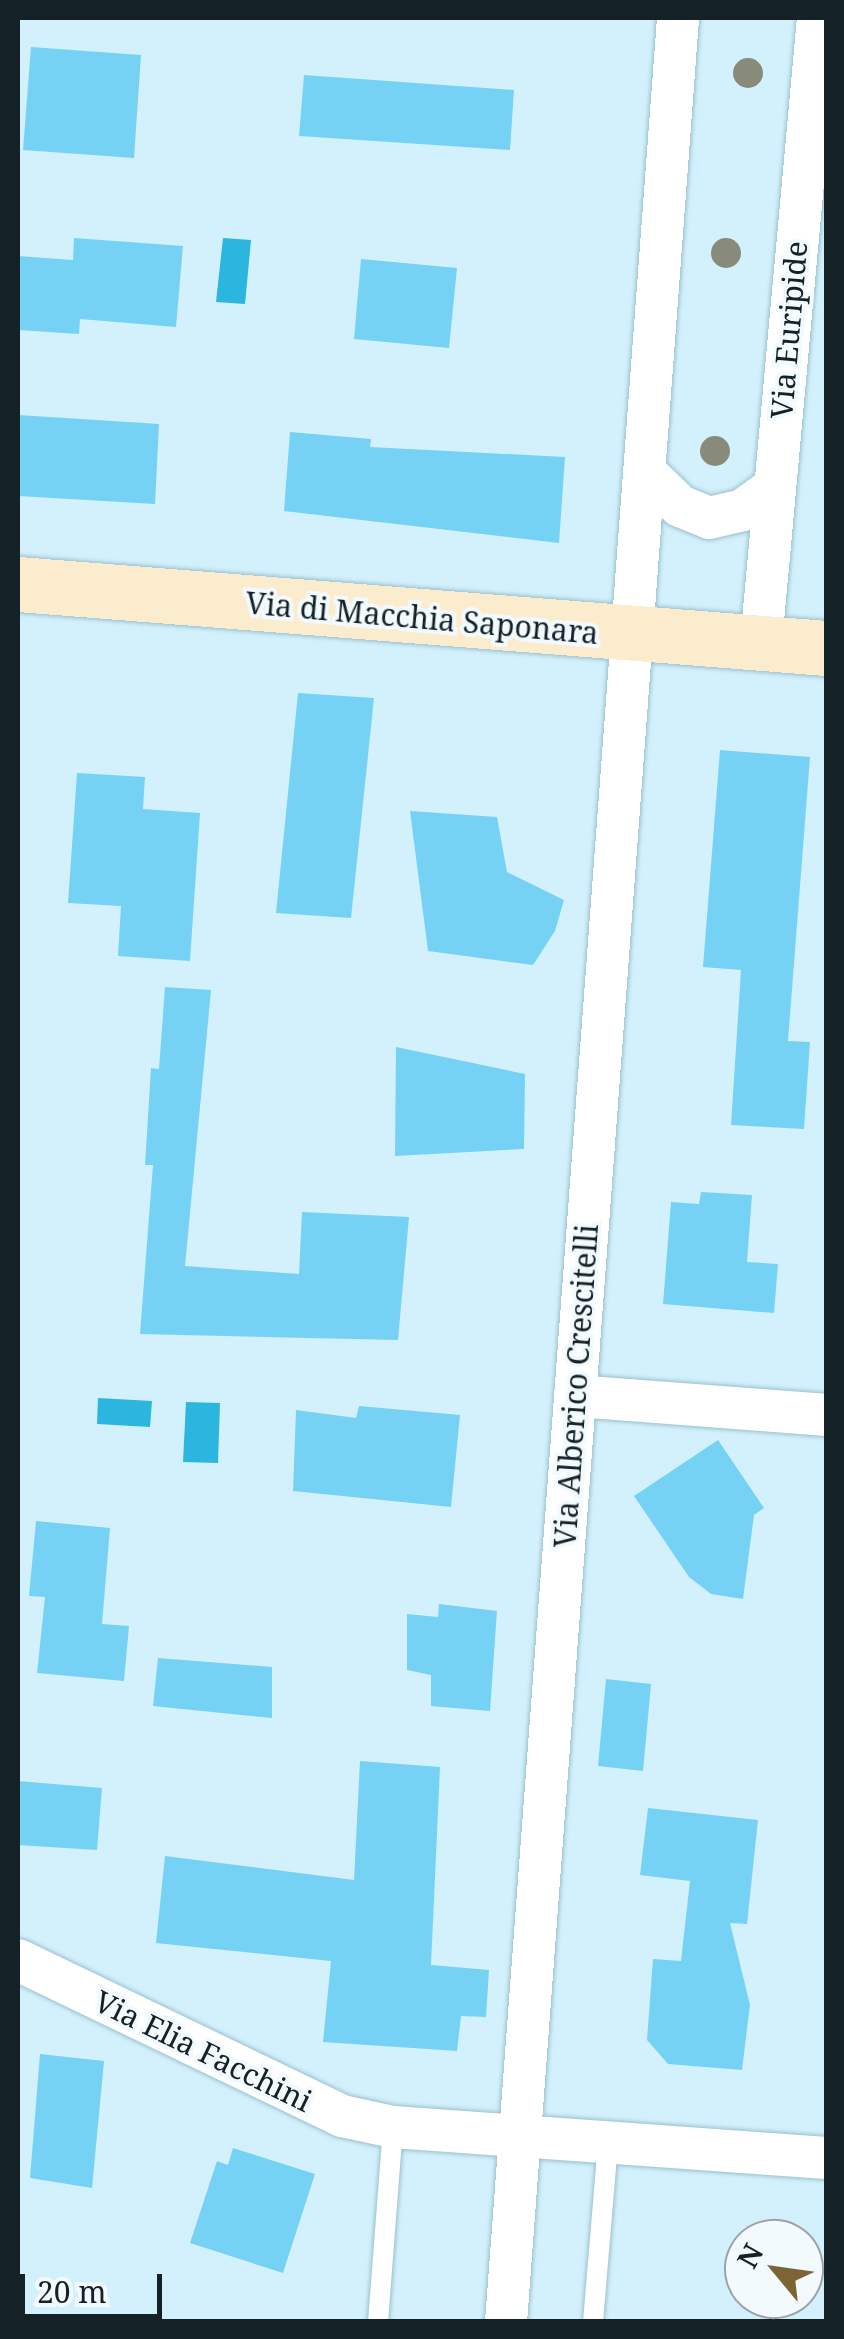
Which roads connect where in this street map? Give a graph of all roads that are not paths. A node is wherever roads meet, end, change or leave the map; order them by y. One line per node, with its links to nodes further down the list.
1 (678, 18): 3 (street)
2 (818, 18): 4 (street, Via Euripide)
3 (646, 473): 4 (street); 6 (street)
4 (775, 487): 7 (street, Via Euripide)
5 (18, 584): 6 (street, Via di Macchia Saponara)
6 (634, 636): 7 (street, Via di Macchia Saponara); 9 (street, Via Alberico Crescitelli)
7 (761, 643): 8 (street, Via di Macchia Saponara)
8 (826, 648)
9 (575, 1396): 10 (street); 13 (street, Via Alberico Crescitelli)
10 (826, 1414)
11 (18, 1960): 12 (street, Via Elia Facchini)
12 (393, 2127): 13 (street, Via Elia Facchini); 16 (lane)
13 (518, 2136): 14 (street, Via Elia Facchini); 17 (street, Via Alberico Crescitelli)
14 (608, 2142): 15 (street); 18 (lane)
15 (826, 2158)
16 (378, 2322)
17 (506, 2322)
18 (593, 2322)

